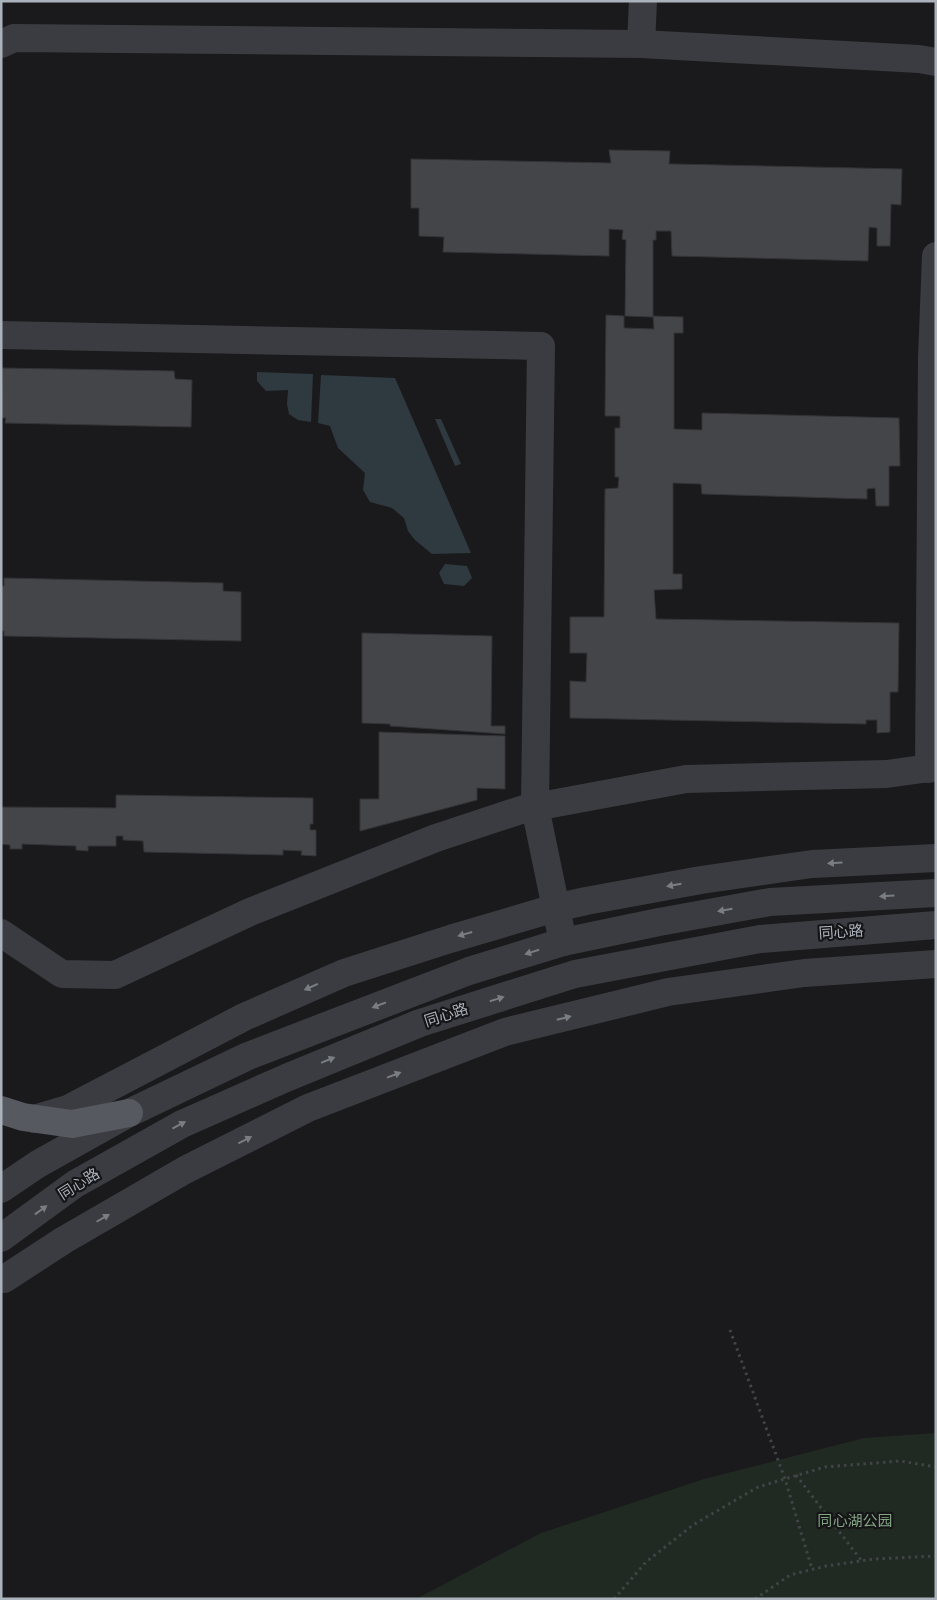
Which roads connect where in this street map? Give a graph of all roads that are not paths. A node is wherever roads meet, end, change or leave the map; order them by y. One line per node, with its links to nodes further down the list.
1 (643, 1): 3 (street)
2 (1, 44): 3 (street)
3 (641, 44): 4 (street)
4 (936, 62)
5 (936, 256): 7 (street)
6 (1, 335): 9 (street)
7 (934, 389): 8 (street)
8 (932, 768): 9 (street)
9 (535, 807): 12 (street); 14 (street)
10 (936, 858): 12 (street, one-way to 12)
11 (936, 893): 15 (street, one-way to 15)
12 (555, 908): 15 (street); 19 (street, one-way to 19)
13 (936, 925): 21 (street, 同心路, one-way to 13)
14 (1, 933)
15 (563, 942): 18 (street, one-way to 18)
16 (936, 964): 22 (street, one-way to 16)
17 (1, 1110): 19 (main road)
18 (129, 1113): 19 (main road); 20 (street)
19 (34, 1119)
20 (1, 1189)
21 (1, 1238)
22 (1, 1279)

